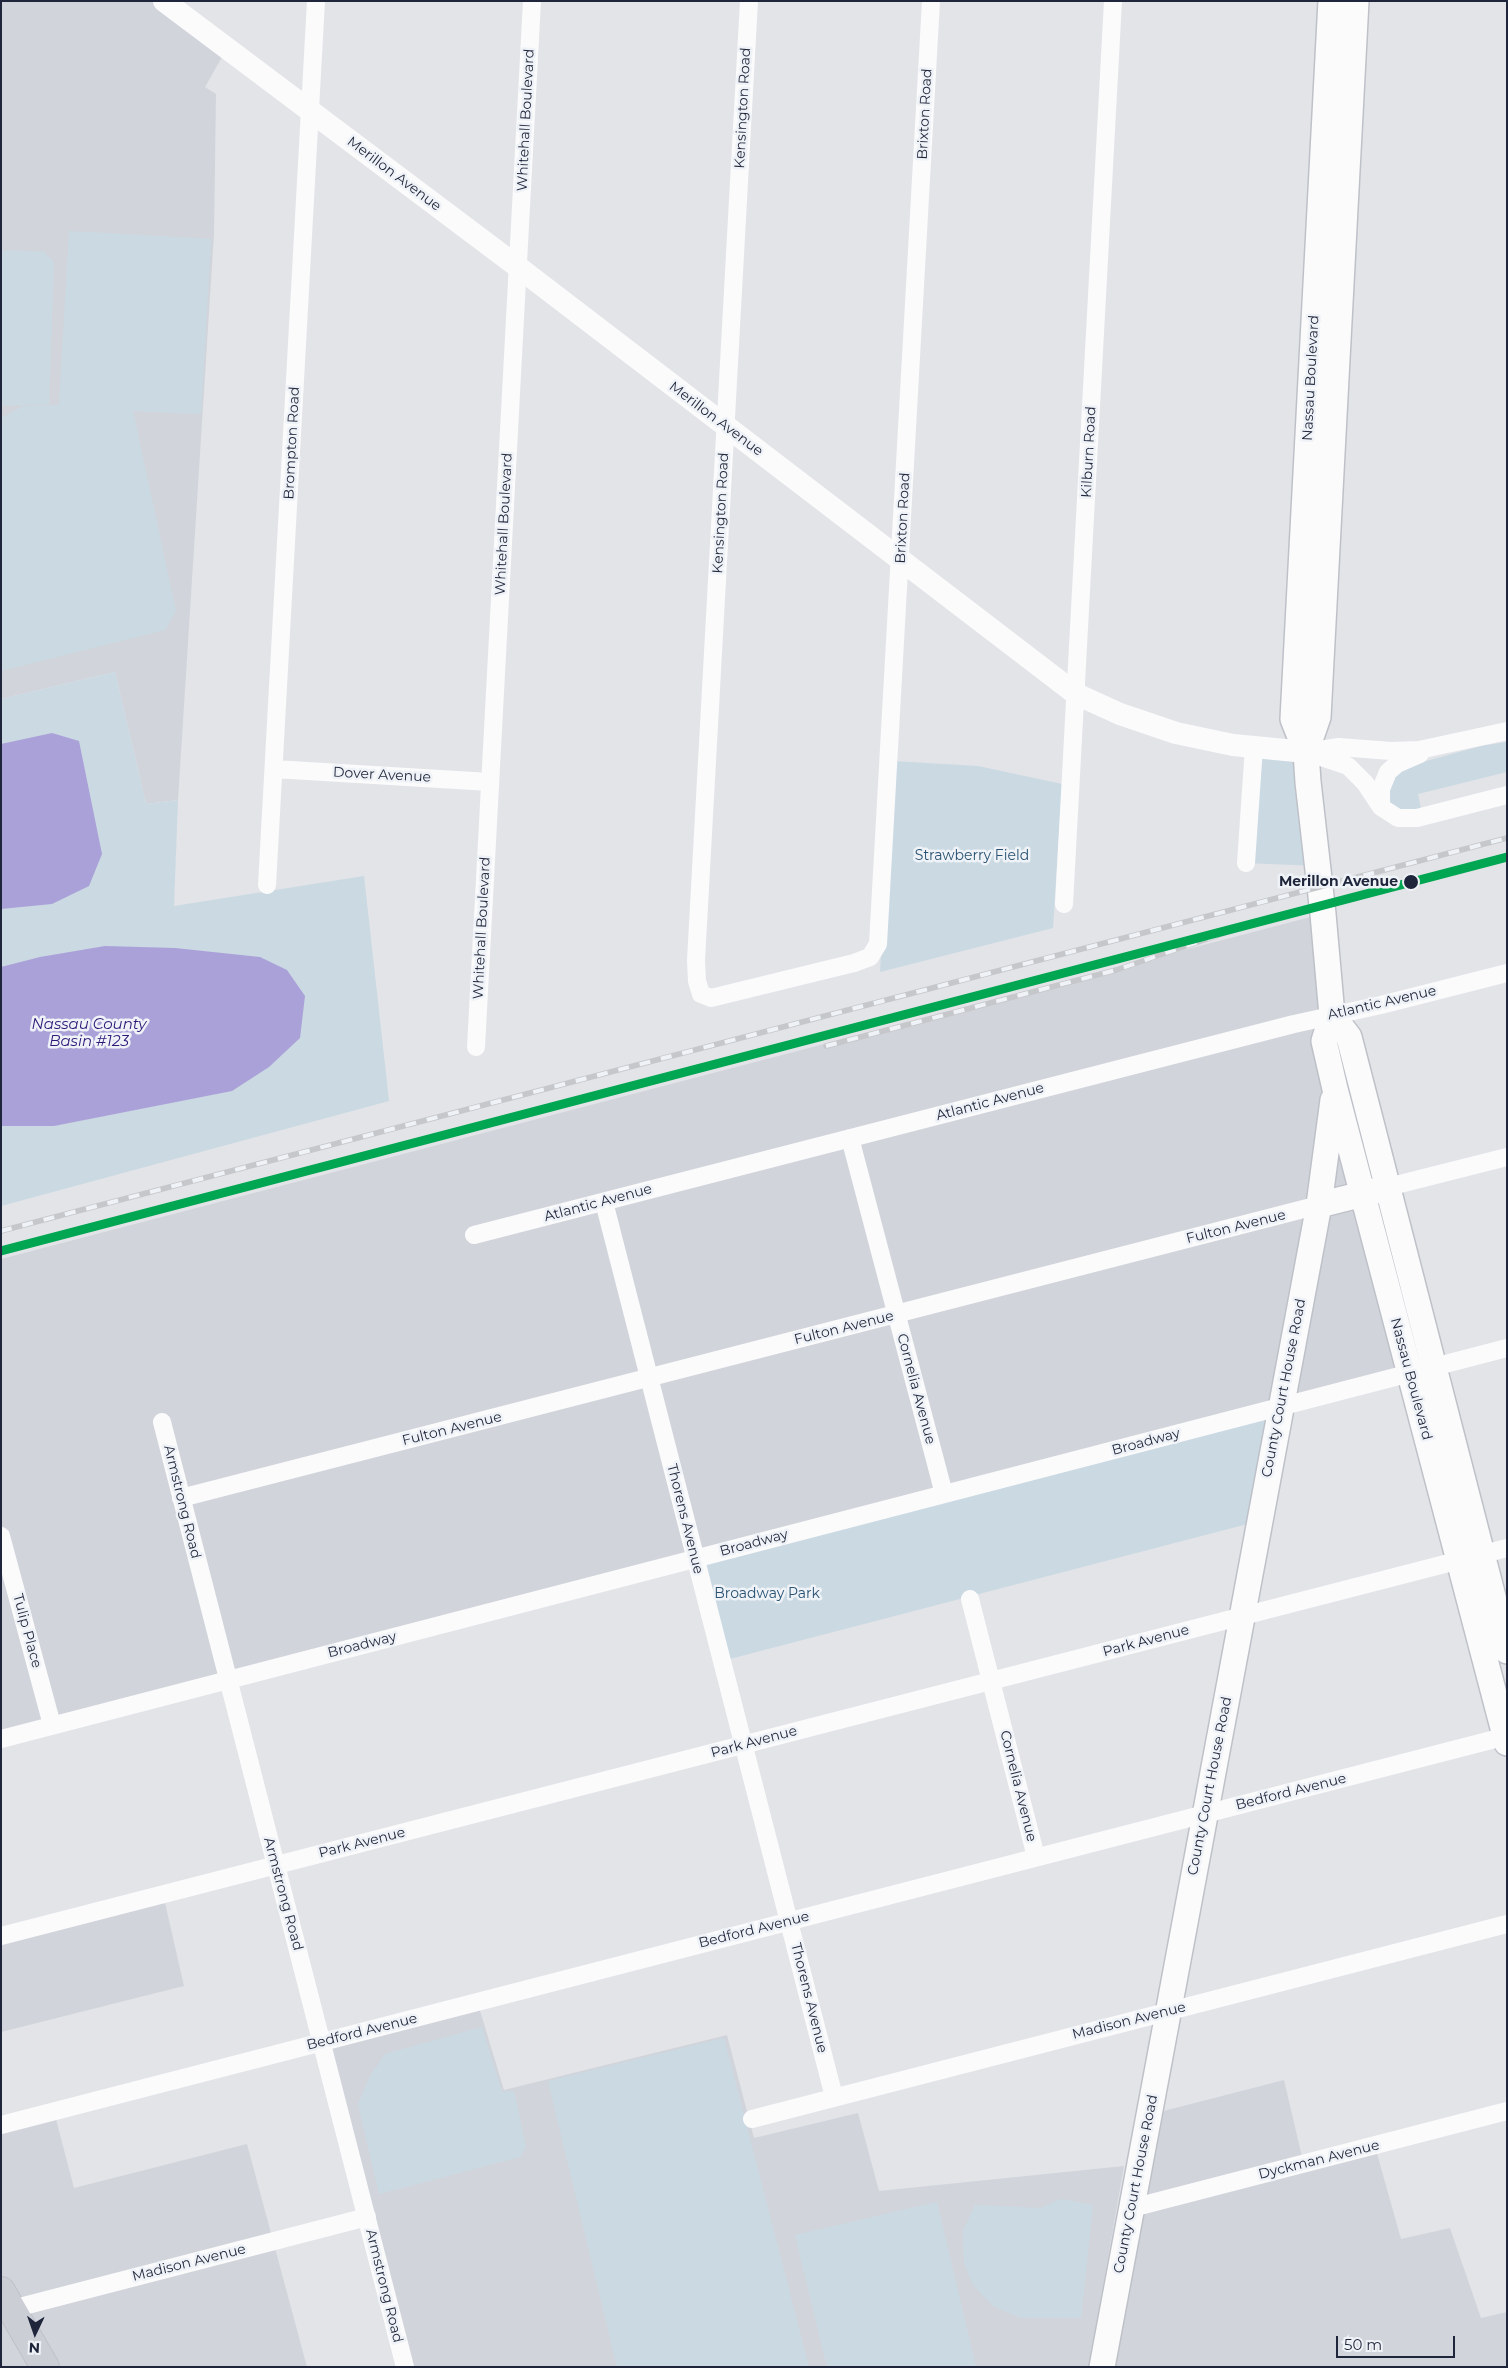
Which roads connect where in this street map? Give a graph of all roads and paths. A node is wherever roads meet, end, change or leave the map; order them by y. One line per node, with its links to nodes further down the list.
1 (164, 1): 9 (street, Merillon Avenue)
2 (316, 1): 9 (street, Brompton Road)
3 (532, 1): 10 (street, Whitehall Boulevard)
4 (749, 1): 11 (street, Kensington Road)
5 (931, 1): 12 (street, Brixton Road)
6 (1113, 1): 13 (street, Kilburn Road)
7 (1331, 1): 17 (main road, Nassau Boulevard)
8 (1356, 1): 17 (main road, Nassau Boulevard)
9 (310, 111): 10 (street, Merillon Avenue); 18 (street, Brompton Road)
10 (518, 268): 11 (street, Merillon Avenue); 19 (street, Whitehall Boulevard)
11 (726, 426): 12 (street, Merillon Avenue); 26 (street, Kensington Road)
12 (901, 560): 13 (street, Merillon Avenue); 26 (street, Brixton Road)
13 (1076, 694): 15 (street, Merillon Avenue); 24 (street, Kilburn Road)
14 (1507, 731): 16 (street, Merillon Avenue)
15 (1254, 747): 17 (street, Merillon Avenue); 22 (street)
16 (1432, 749): 17 (street, Merillon Avenue); 21 (street, Merillon Avenue)
17 (1306, 752): 21 (street, Merillon Avenue); 27 (main road, Nassau Boulevard)
18 (274, 769): 19 (street, Dover Avenue); 23 (street, Brompton Road)
19 (490, 782): 28 (street, Whitehall Boulevard)
20 (1507, 795): 21 (street, Merillon Avenue)
21 (1381, 807)
22 (1246, 863)
23 (267, 885)
24 (1064, 904)
25 (1507, 973): 27 (street, Atlantic Avenue)
26 (797, 977)
27 (1332, 1016): 29 (main road, Nassau Boulevard); 30 (street, Atlantic Avenue); 32 (main road, Nassau Boulevard)
28 (476, 1047)
29 (1335, 1089): 33 (main road, Nassau Boulevard); 35 (main road, County Court House Road)
30 (850, 1138): 34 (street, Atlantic Avenue); 37 (street, Cornelia Avenue)
31 (1507, 1157): 32 (street, Fulton Avenue)
32 (1388, 1187): 33 (main road, Fulton Avenue); 39 (main road, Nassau Boulevard)
33 (1363, 1194): 35 (main road, Fulton Avenue); 40 (main road, Nassau Boulevard)
34 (604, 1202): 36 (street, Atlantic Avenue); 41 (street, Thorens Avenue)
35 (1318, 1205): 37 (street, Fulton Avenue); 42 (main road, County Court House Road)
36 (474, 1236)
37 (897, 1314): 41 (street, Fulton Avenue); 44 (street, Cornelia Avenue)
38 (1507, 1348): 39 (street, Broadway)
39 (1434, 1367): 40 (street, Broadway); 48 (main road, Nassau Boulevard)
40 (1410, 1374): 42 (street, Broadway); 48 (main road, Nassau Boulevard)
41 (649, 1378): 45 (street, Fulton Avenue); 49 (street, Thorens Avenue)
42 (1279, 1407): 44 (street, Broadway); 51 (main road, County Court House Road)
43 (162, 1422): 45 (street, Armstrong Road)
44 (944, 1494): 49 (street, Broadway)
45 (182, 1498): 53 (street, Armstrong Road)
46 (1, 1536): 55 (street, Tulip Place)
47 (1507, 1548): 48 (street, Park Avenue)
48 (1470, 1557): 51 (street, Park Avenue); 52 (main road, Nassau Boulevard); 56 (main road, Nassau Boulevard)
49 (695, 1558): 53 (street, Broadway); 58 (street, Thorens Avenue)
50 (970, 1599): 54 (street, Cornelia Avenue)
51 (1242, 1616): 54 (street, Park Avenue); 59 (main road, County Court House Road)
52 (1507, 1651)
53 (227, 1679): 55 (street, Broadway); 61 (street, Armstrong Road)
54 (991, 1681): 58 (street, Park Avenue); 60 (street, Cornelia Avenue)
55 (52, 1726): 57 (street, Broadway)
56 (1506, 1738): 59 (street, Bedford Avenue)
57 (1, 1740)
58 (744, 1745): 61 (street, Park Avenue); 62 (street, Thorens Avenue)
59 (1206, 1814): 60 (street, Bedford Avenue); 65 (main road, County Court House Road)
60 (1036, 1858): 62 (street, Bedford Avenue)
61 (275, 1865): 64 (street, Park Avenue); 66 (street, Armstrong Road)
62 (789, 1921): 66 (street, Bedford Avenue); 67 (street, Thorens Avenue)
63 (1507, 1924): 65 (street, Madison Avenue)
64 (1, 1936)
65 (1168, 2011): 67 (street, Madison Avenue); 71 (main road, County Court House Road)
66 (322, 2042): 70 (street, Bedford Avenue); 72 (street, Armstrong Road)
67 (834, 2098): 69 (street, Madison Avenue)
68 (1507, 2111): 71 (street, Dyckman Avenue)
69 (752, 2119)
70 (1, 2125)
71 (1132, 2208): 76 (main road, County Court House Road)
72 (367, 2217): 73 (street, Madison Avenue); 75 (street, Armstrong Road)
73 (6, 2300): 74 (main road)
74 (45, 2367)
75 (405, 2367)
76 (1102, 2367)

